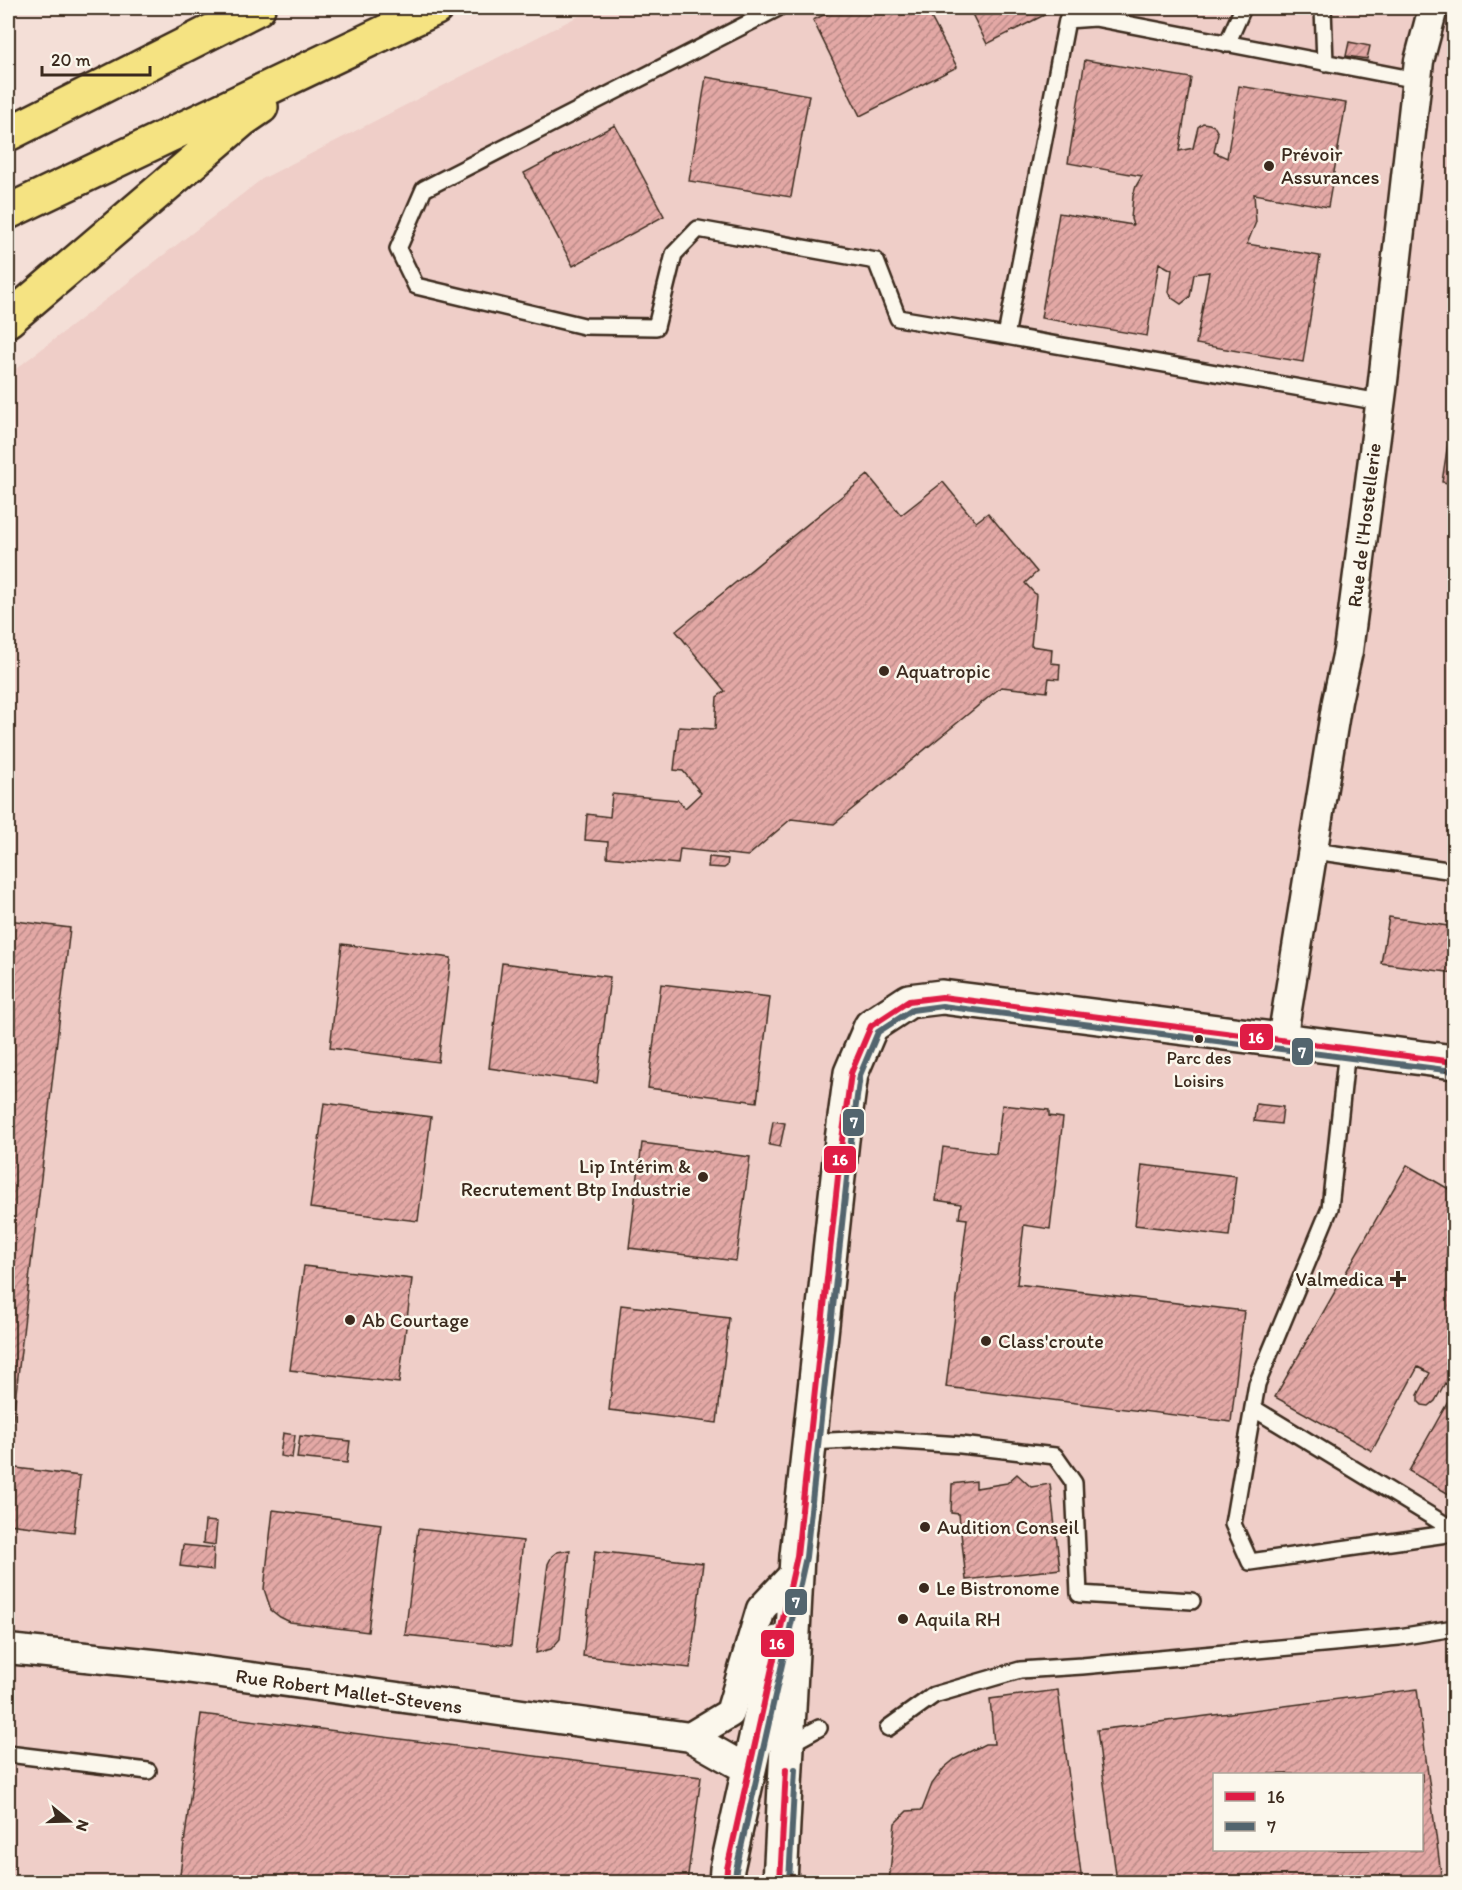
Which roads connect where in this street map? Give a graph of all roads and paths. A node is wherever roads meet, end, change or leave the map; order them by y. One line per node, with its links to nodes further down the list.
1 (258, 8): 11 (highway)
2 (435, 8): 8 (highway)
3 (778, 8): 14 (lane)
4 (1243, 8): 7 (lane)
5 (1323, 8): 9 (lane)
6 (1433, 8): 10 (street, Rue de l'Hostellerie)
7 (1227, 44): 9 (lane); 14 (lane)
8 (345, 51): 12 (highway); 13 (highway)
9 (1325, 63): 10 (lane)
10 (1416, 80): 15 (street, Rue de l'Hostellerie)
11 (8, 134)
12 (8, 212)
13 (8, 320)
14 (1006, 336): 15 (lane)
15 (1380, 402): 16 (street, Rue de l'Hostellerie)
16 (1314, 851): 17 (lane); 18 (street, Rue de l'Hostellerie)
17 (1455, 871)
18 (1282, 1040): 19 (street); 22 (street)
19 (1347, 1049): 20 (street); 21 (lane)
20 (1455, 1062)
21 (1253, 1408): 23 (lane); 23 (lane)
22 (809, 1442): 24 (street); 25 (lane)
23 (1455, 1531)
24 (795, 1566): 30 (street); 31 (street); 33 (street)
25 (1192, 1601)
26 (1455, 1628): 29 (lane)
27 (8, 1649): 30 (street, Rue Robert Mallet-Stevens)
28 (819, 1728): 31 (lane)
29 (888, 1728)
30 (690, 1737): 33 (street, Rue Robert Mallet-Stevens)
31 (788, 1745): 33 (lane); 36 (street)
32 (8, 1754): 34 (lane)
33 (749, 1766): 35 (street)
34 (148, 1771)
35 (726, 1882)
36 (780, 1882)

